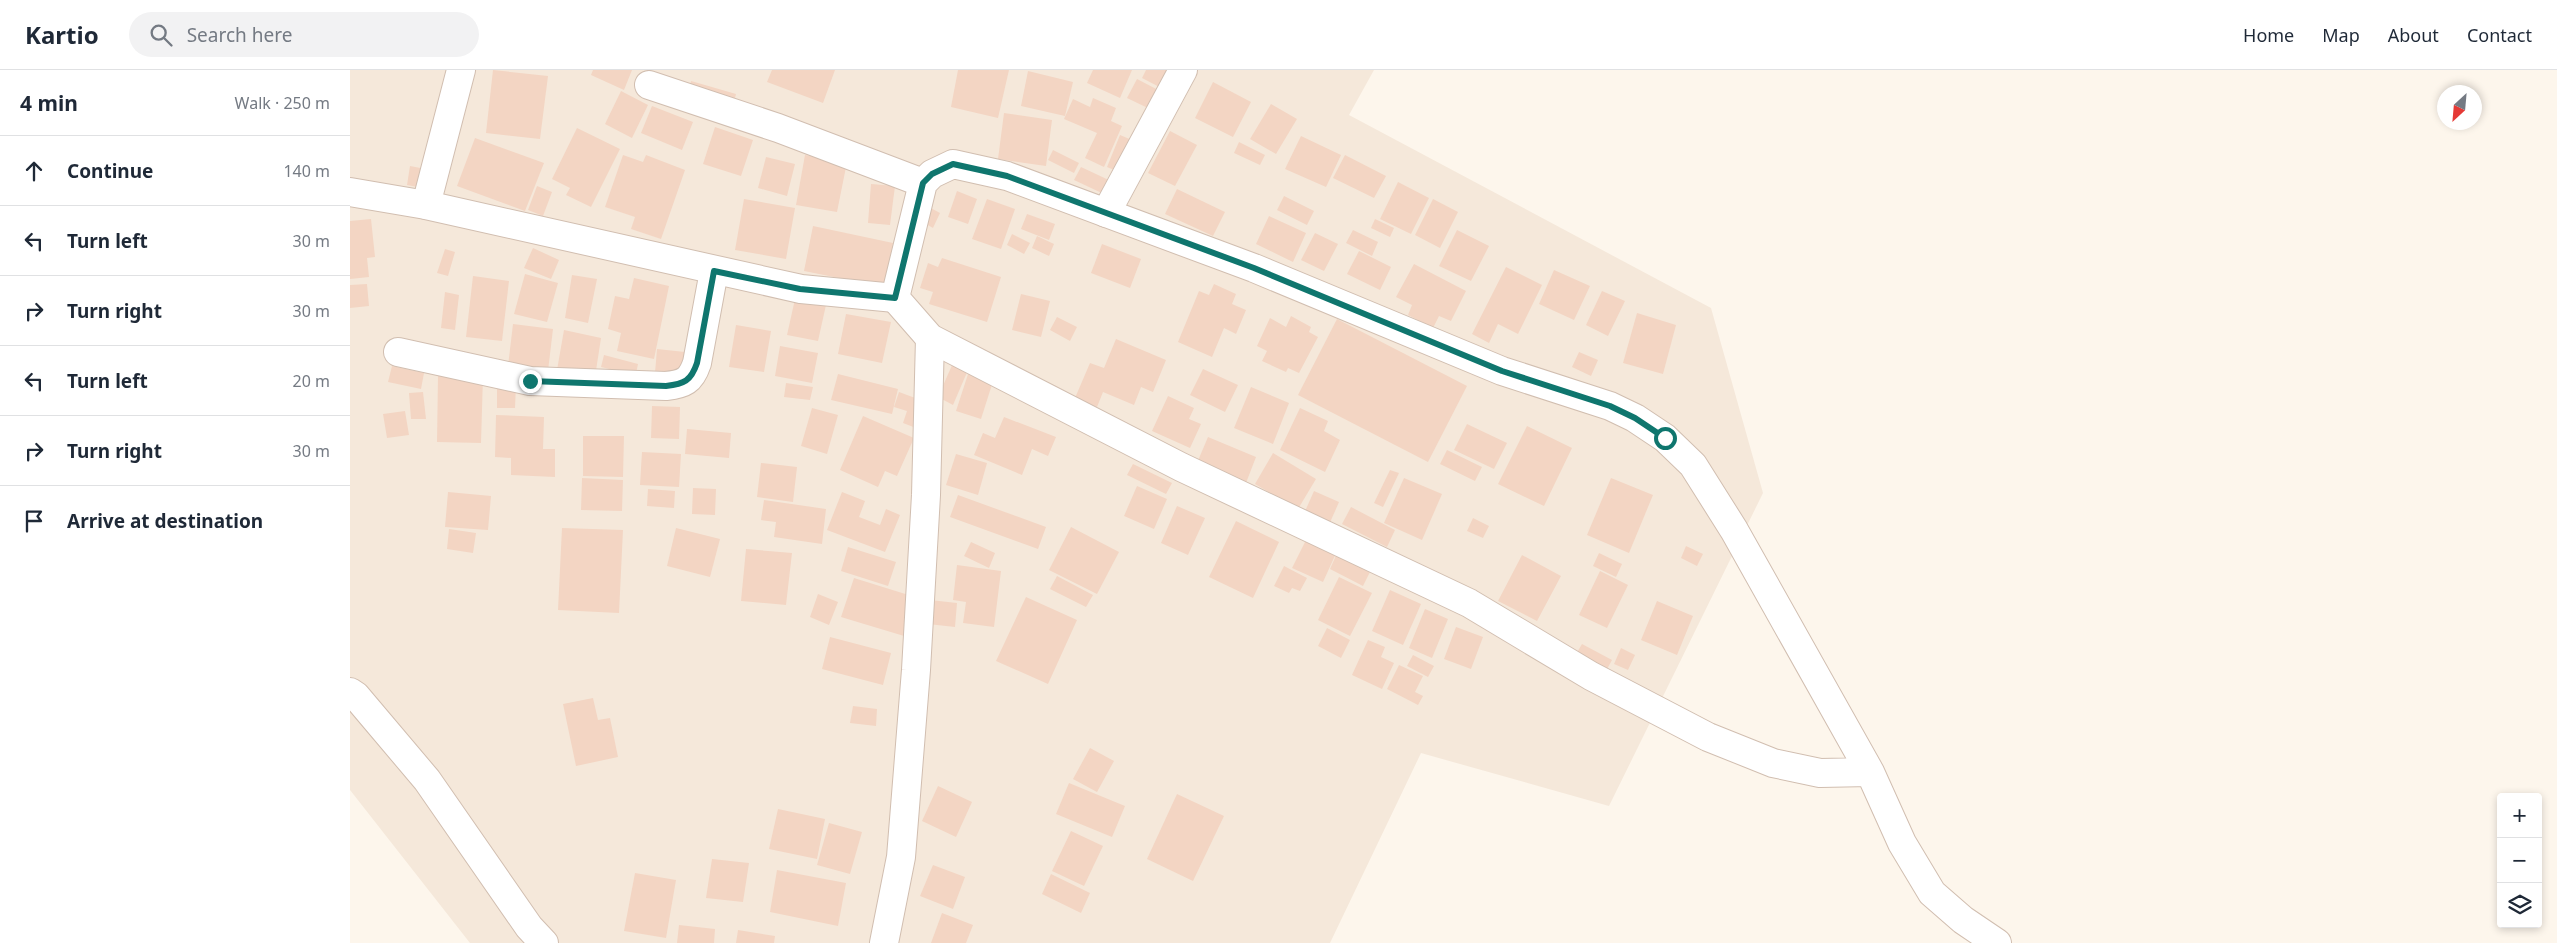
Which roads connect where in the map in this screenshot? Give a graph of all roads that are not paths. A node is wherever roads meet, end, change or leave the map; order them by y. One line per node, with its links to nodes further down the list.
1 (461, 70): 6 (street)
2 (1183, 70): 7 (street)
3 (649, 85): 4 (street)
4 (923, 183): 7 (street); 9 (street)
5 (350, 192): 6 (street)
6 (426, 205): 8 (street)
7 (1106, 213): 13 (street)
8 (714, 271): 9 (street); 11 (street)
9 (895, 298): 10 (street)
10 (930, 338): 13 (street); 15 (street)
11 (398, 352)
12 (350, 692): 14 (street)
13 (1870, 772): 16 (street)
14 (544, 943)
15 (884, 943)
16 (1997, 943)

